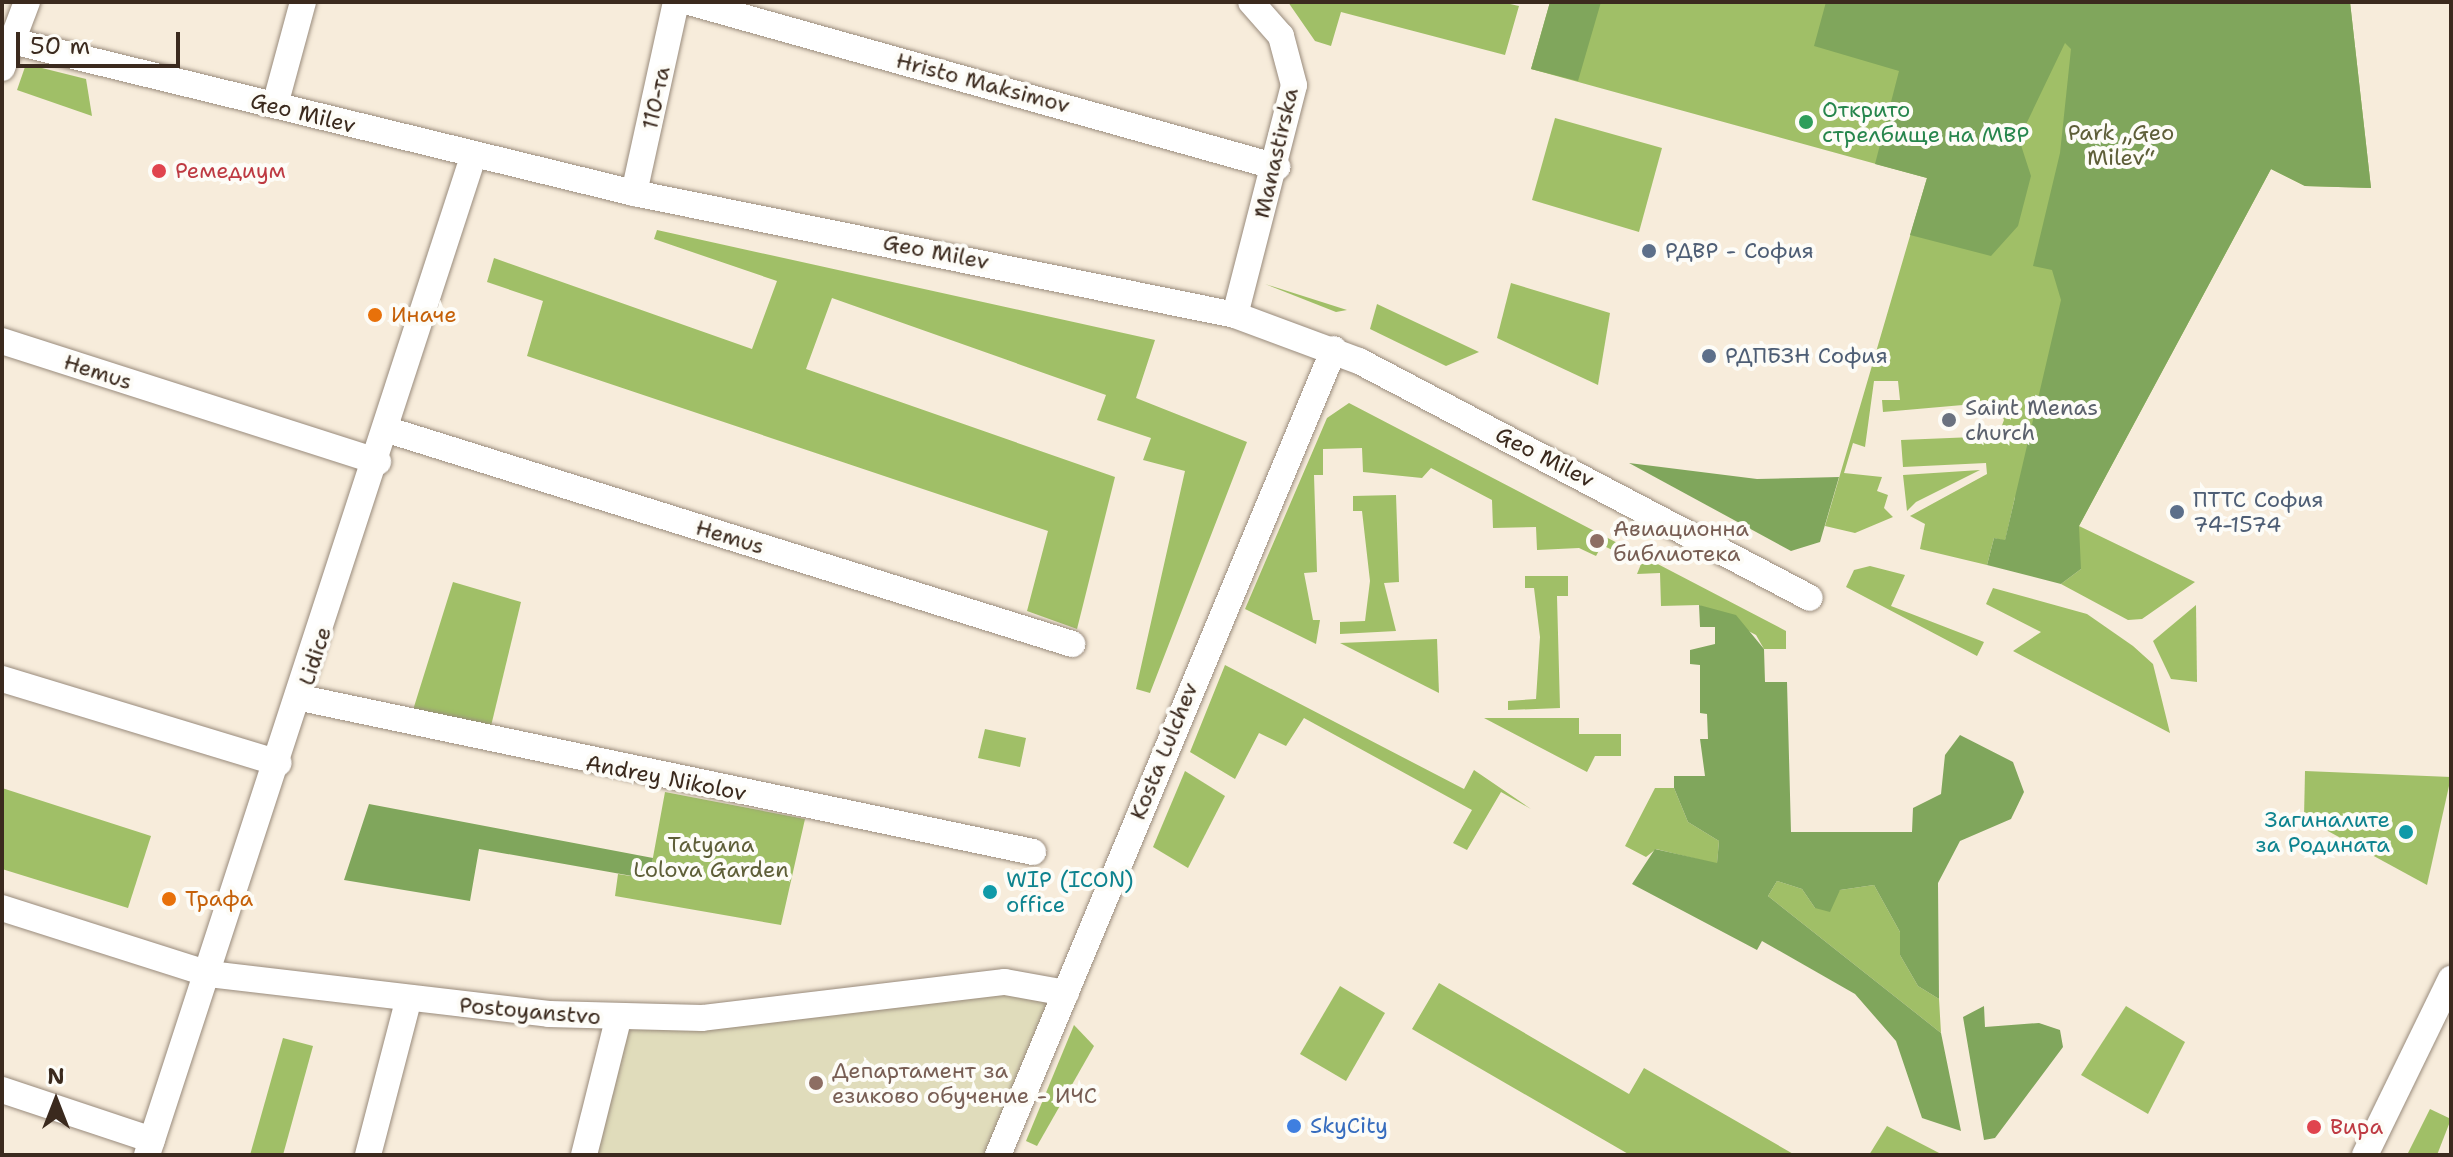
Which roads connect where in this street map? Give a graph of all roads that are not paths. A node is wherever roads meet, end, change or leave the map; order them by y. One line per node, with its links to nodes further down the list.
1 (27, 2): 6 (street)
2 (303, 2): 8 (street)
3 (676, 2): 11 (street, 110-та)
4 (689, 2): 10 (street, Hristo Maksimov)
5 (1251, 2): 10 (street, Manastirska)
6 (12, 41): 7 (street); 8 (street, Geo Milev)
7 (2, 68)
8 (275, 105): 9 (street, Geo Milev)
9 (474, 154): 11 (street, Geo Milev); 15 (street, Lidice)
10 (1277, 167): 12 (street, Manastirska)
11 (634, 193): 12 (street, Geo Milev)
12 (1235, 315): 14 (street, Geo Milev)
13 (2, 341): 16 (street, Hemus)
14 (1334, 349): 17 (street, Geo Milev); 26 (street, Kosta Lulchev)
15 (388, 430): 16 (street, Lidice); 18 (street, Hemus)
16 (378, 462): 20 (street, Lidice)
17 (1810, 598)
18 (1072, 644)
19 (2, 679): 21 (street)
20 (301, 698): 21 (street, Lidice); 22 (street, Andrey Nikolov)
21 (279, 763): 24 (street, Lidice)
22 (1033, 852)
23 (2, 908): 24 (street, Postoyanstvo)
24 (209, 974): 27 (street, Postoyanstvo); 30 (street, Lidice)
25 (2451, 979): 34 (street)
26 (1066, 993): 28 (street, Postoyanstvo); 33 (street, Kosta Lulchev)
27 (409, 998): 28 (street, Postoyanstvo); 31 (street)
28 (618, 1020): 32 (street)
29 (2, 1090): 30 (street)
30 (150, 1147)
31 (368, 1155)
32 (584, 1155)
33 (998, 1155)
34 (2365, 1155)

